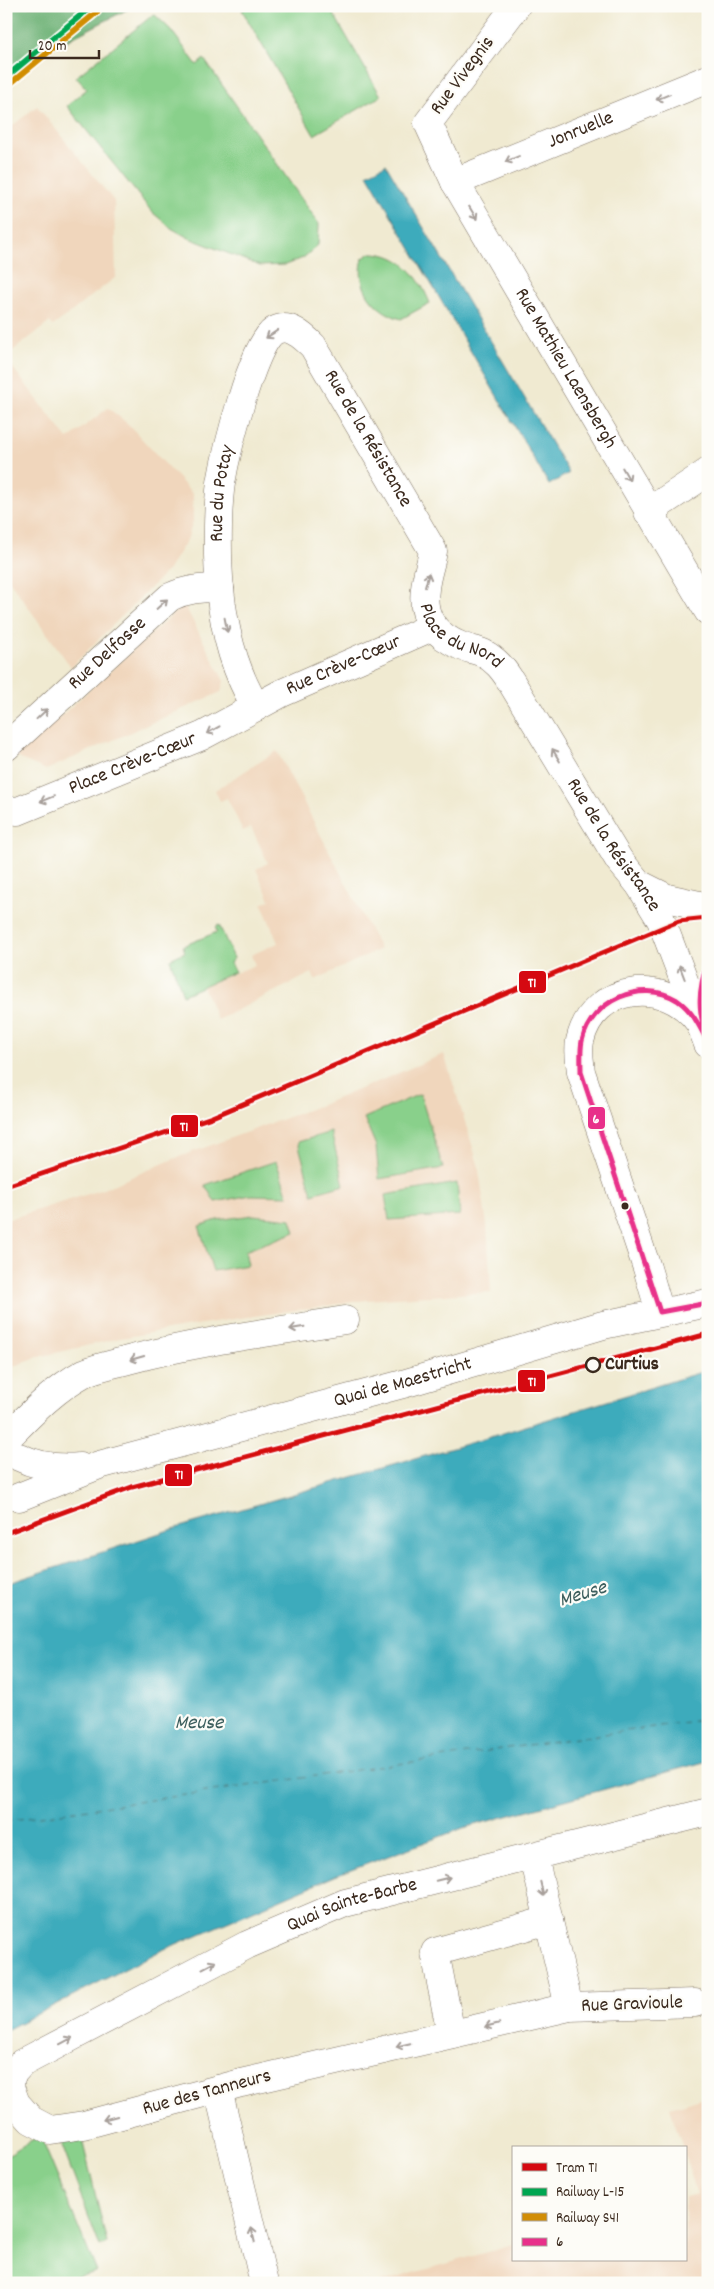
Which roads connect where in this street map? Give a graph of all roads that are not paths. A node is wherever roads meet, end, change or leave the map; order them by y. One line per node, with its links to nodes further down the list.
1 (516, 6): 3 (street, Rue Vivegnis)
2 (707, 81): 4 (street, Jonruelle, one-way to 4)
3 (428, 123): 4 (street, Rue Mathieu Laensbergh)
4 (455, 182): 7 (street, Rue Mathieu Laensbergh, one-way to 7)
5 (313, 346): 8 (street, Rue de la Résistance); 9 (street, Rue du Potay, one-way to 9)
6 (708, 472): 7 (street)
7 (648, 512): 10 (street, Rue Mathieu Laensbergh)
8 (421, 532): 11 (street, Place du Nord, one-way to 8)
9 (220, 588): 13 (street, Rue du Potay, one-way to 13); 14 (street, Rue Delfosse, one-way to 9)
10 (708, 612)
11 (432, 627): 12 (street, Place du Nord); 13 (street, Rue Crève-Cœur)
12 (510, 680): 16 (street, Rue de la Résistance, one-way to 12)
13 (256, 707): 15 (street, Place Crève-Cœur, one-way to 15)
14 (6, 747)
15 (6, 810)
16 (640, 884): 17 (street); 18 (street, Rue de la Résistance, one-way to 16)
17 (708, 907)
18 (705, 1034): 20 (street)
19 (708, 1303): 20 (street, Quai de Maestricht)
20 (660, 1312): 23 (street, Quai de Maestricht)
21 (345, 1320): 22 (street, one-way to 22)
22 (10, 1448): 23 (street, Quai de Maestricht); 24 (street, Quai de Maestricht)
23 (99, 1465): 24 (street, Quai de Maestricht)
24 (12, 1503)
25 (708, 1812): 26 (street, Quai Sainte-Barbe)
26 (534, 1857): 27 (street, one-way to 27); 31 (street, Quai Sainte-Barbe, one-way to 26)
27 (549, 1920): 29 (street); 30 (street)
28 (695, 2003): 29 (street, Rue Gravioule)
29 (569, 2007): 30 (street, Rue Gravioule, one-way to 30)
30 (451, 2034): 32 (street, Rue des Tanneurs, one-way to 32)
31 (22, 2063): 32 (street, Rue des Tanneurs, one-way to 31)
32 (218, 2089): 33 (street, one-way to 32)
33 (264, 2283)

